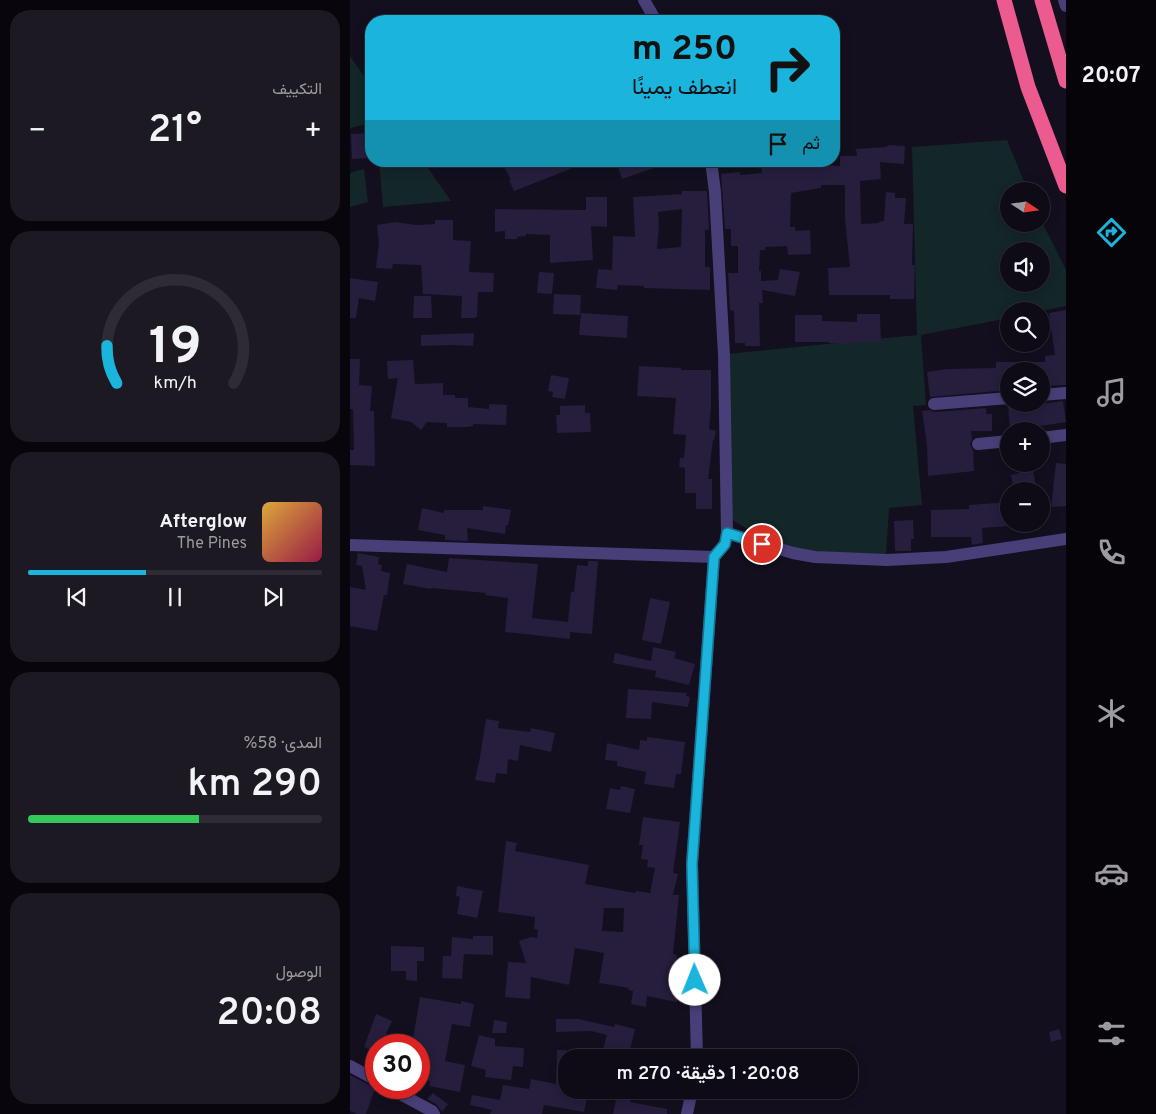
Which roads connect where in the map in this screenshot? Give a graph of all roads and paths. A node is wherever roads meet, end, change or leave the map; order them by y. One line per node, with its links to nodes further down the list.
1 (644, 0): 6 (street)
2 (1004, 0): 9 (highway)
3 (1042, 0): 7 (highway)
4 (1064, 0): 5 (street)
5 (1066, 6)
6 (653, 15)
7 (1066, 81)
8 (712, 167): 18 (street)
9 (1066, 186)
10 (1066, 393): 11 (street)
11 (1050, 394)
12 (1000, 399): 13 (street)
13 (934, 404)
14 (1066, 436): 15 (street)
15 (1050, 437)
16 (1000, 442): 17 (street)
17 (978, 444)
18 (727, 533): 19 (street); 21 (street)
19 (1066, 539)
20 (350, 545): 21 (street)
21 (714, 557): 22 (street)
22 (697, 1049)
23 (350, 1066): 24 (street)
24 (365, 1074)
25 (410, 1099): 27 (street)
26 (690, 1099): 28 (street)
27 (434, 1114)
28 (687, 1114)

